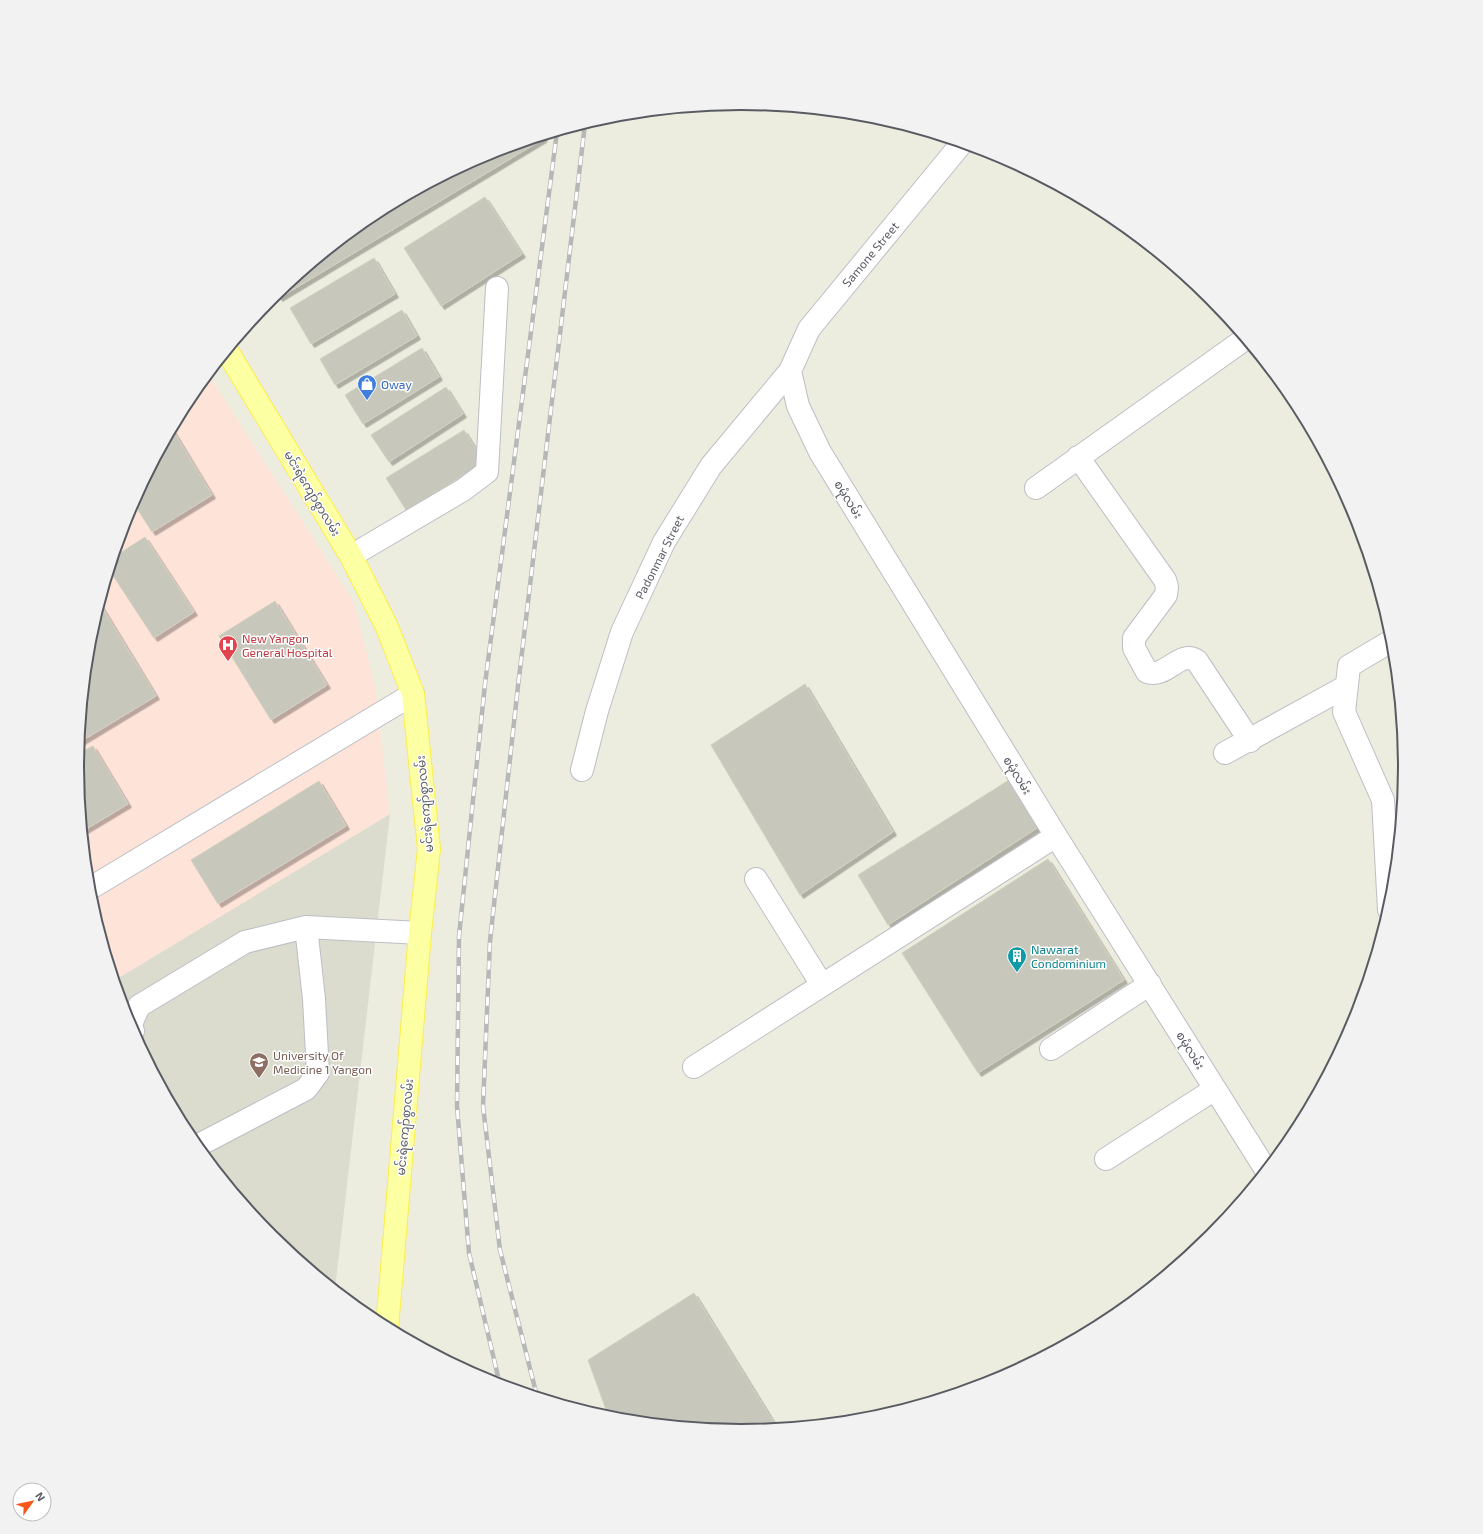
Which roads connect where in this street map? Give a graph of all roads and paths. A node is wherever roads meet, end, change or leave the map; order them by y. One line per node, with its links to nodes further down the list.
1 (959, 146): 5 (street, Samone Street)
2 (497, 288): 8 (street)
3 (1242, 341): 6 (street)
4 (229, 355): 8 (main road, မင်းရဲကျော်စွာလမ်း)
5 (790, 371): 14 (street, Padonmar Street); 15 (street, စမုံလမ်း)
6 (1078, 457): 7 (street); 12 (street)
7 (1036, 488)
8 (351, 556): 11 (main road, မင်းရဲကျော်စွာလမ်း)
9 (1387, 644): 10 (street)
10 (1347, 686): 12 (street); 18 (street)
11 (413, 694): 17 (street); 20 (main road, မင်းရဲကျော်စွာလမ်း)
12 (1250, 741): 13 (street)
13 (1225, 753)
14 (582, 770)
15 (1056, 836): 21 (street, စမုံလမ်း); 22 (street)
16 (756, 879): 22 (street)
17 (95, 885)
18 (1388, 885)
19 (306, 927): 20 (street); 23 (street); 27 (street)
20 (420, 933): 30 (main road, မင်းရဲကျော်စွာလမ်း)
21 (1150, 984): 24 (street); 26 (street, စမုံလမ်း)
22 (822, 985): 25 (street)
23 (134, 1018)
24 (1051, 1049)
25 (694, 1067)
26 (1215, 1089): 28 (street); 29 (street, စမုံလမ်း)
27 (203, 1143)
28 (1106, 1159)
29 (1264, 1166)
30 (388, 1321)

